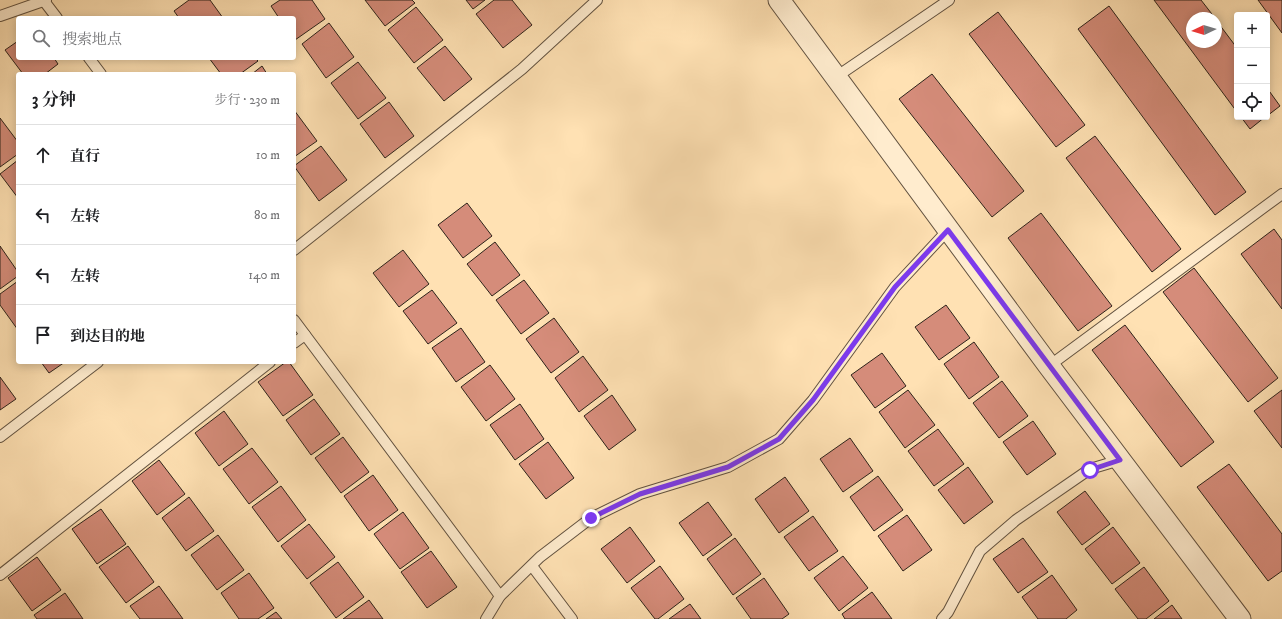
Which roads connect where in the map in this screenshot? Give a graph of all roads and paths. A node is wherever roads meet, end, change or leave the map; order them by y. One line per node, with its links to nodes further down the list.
1 (45, 0): 5 (lane); 6 (lane)
2 (597, 0): 12 (lane)
3 (779, 0): 9 (street)
4 (949, 0): 9 (lane)
5 (0, 16)
6 (56, 16)
7 (91, 60): 8 (lane)
8 (100, 72)
9 (836, 77): 11 (street)
10 (1282, 194): 18 (lane)
11 (948, 230): 18 (street); 21 (lane)
12 (296, 248)
13 (296, 323): 14 (lane)
14 (305, 335): 15 (lane); 23 (lane)
15 (296, 342)
16 (95, 364): 19 (lane)
17 (267, 364): 22 (lane)
18 (1049, 366): 20 (street)
19 (0, 437)
20 (1120, 460): 26 (lane); 27 (street)
21 (532, 566): 23 (lane); 25 (lane)
22 (0, 575)
23 (500, 596): 24 (lane)
24 (486, 619)
25 (572, 619)
26 (942, 619)
27 (1240, 619)

